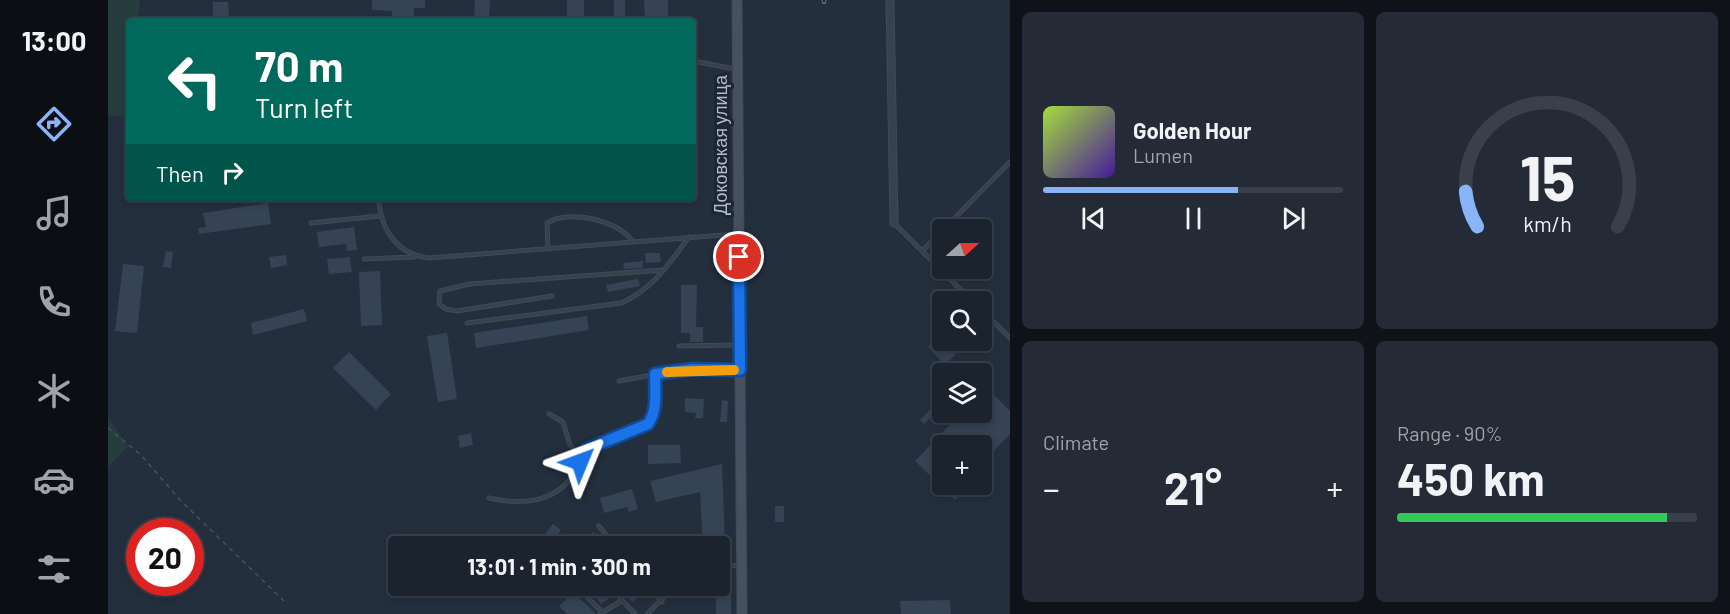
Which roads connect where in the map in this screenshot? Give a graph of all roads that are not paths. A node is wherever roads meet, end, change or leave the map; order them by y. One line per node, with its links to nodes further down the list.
1 (737, 0): 4 (street, Доковская улица)
2 (890, 0): 10 (street)
3 (696, 62): 4 (lane)
4 (737, 69): 11 (street, Доковская улица)
5 (1010, 162): 8 (lane)
6 (379, 202): 7 (lane)
7 (380, 216): 9 (lane); 17 (lane)
8 (954, 219)
9 (311, 223)
10 (894, 223): 16 (lane)
11 (738, 234): 12 (lane); 25 (street, Доковская улица)
12 (689, 237): 14 (lane); 19 (lane)
13 (932, 241): 16 (lane)
14 (633, 242): 15 (lane); 15 (lane)
15 (548, 249): 17 (lane)
16 (922, 251): 20 (lane)
17 (416, 257): 18 (lane)
18 (364, 258)
19 (664, 270): 21 (lane); 23 (lane)
20 (962, 291)
21 (552, 296)
22 (992, 320): 24 (lane)
23 (467, 322)
24 (1010, 338)
25 (740, 345): 26 (lane); 27 (street, Доковская улица)
26 (679, 346)
27 (740, 370): 28 (lane); 36 (street, Доковская улица)
28 (655, 374): 29 (lane); 31 (lane)
29 (619, 381)
30 (549, 414): 31 (lane)
31 (581, 454): 32 (lane)
32 (489, 498)
33 (599, 526): 34 (lane)
34 (607, 536)
35 (730, 565): 36 (lane)
36 (742, 566): 48 (street, Доковская улица)
37 (585, 596): 44 (lane)
38 (617, 596): 41 (lane)
39 (657, 596): 42 (lane)
40 (667, 596): 42 (lane)
41 (621, 601): 44 (lane); 45 (lane)
42 (662, 602): 43 (lane)
43 (654, 610): 46 (lane); 47 (lane)
44 (601, 613)
45 (634, 614)
46 (647, 614)
47 (657, 614)
48 (742, 614)

